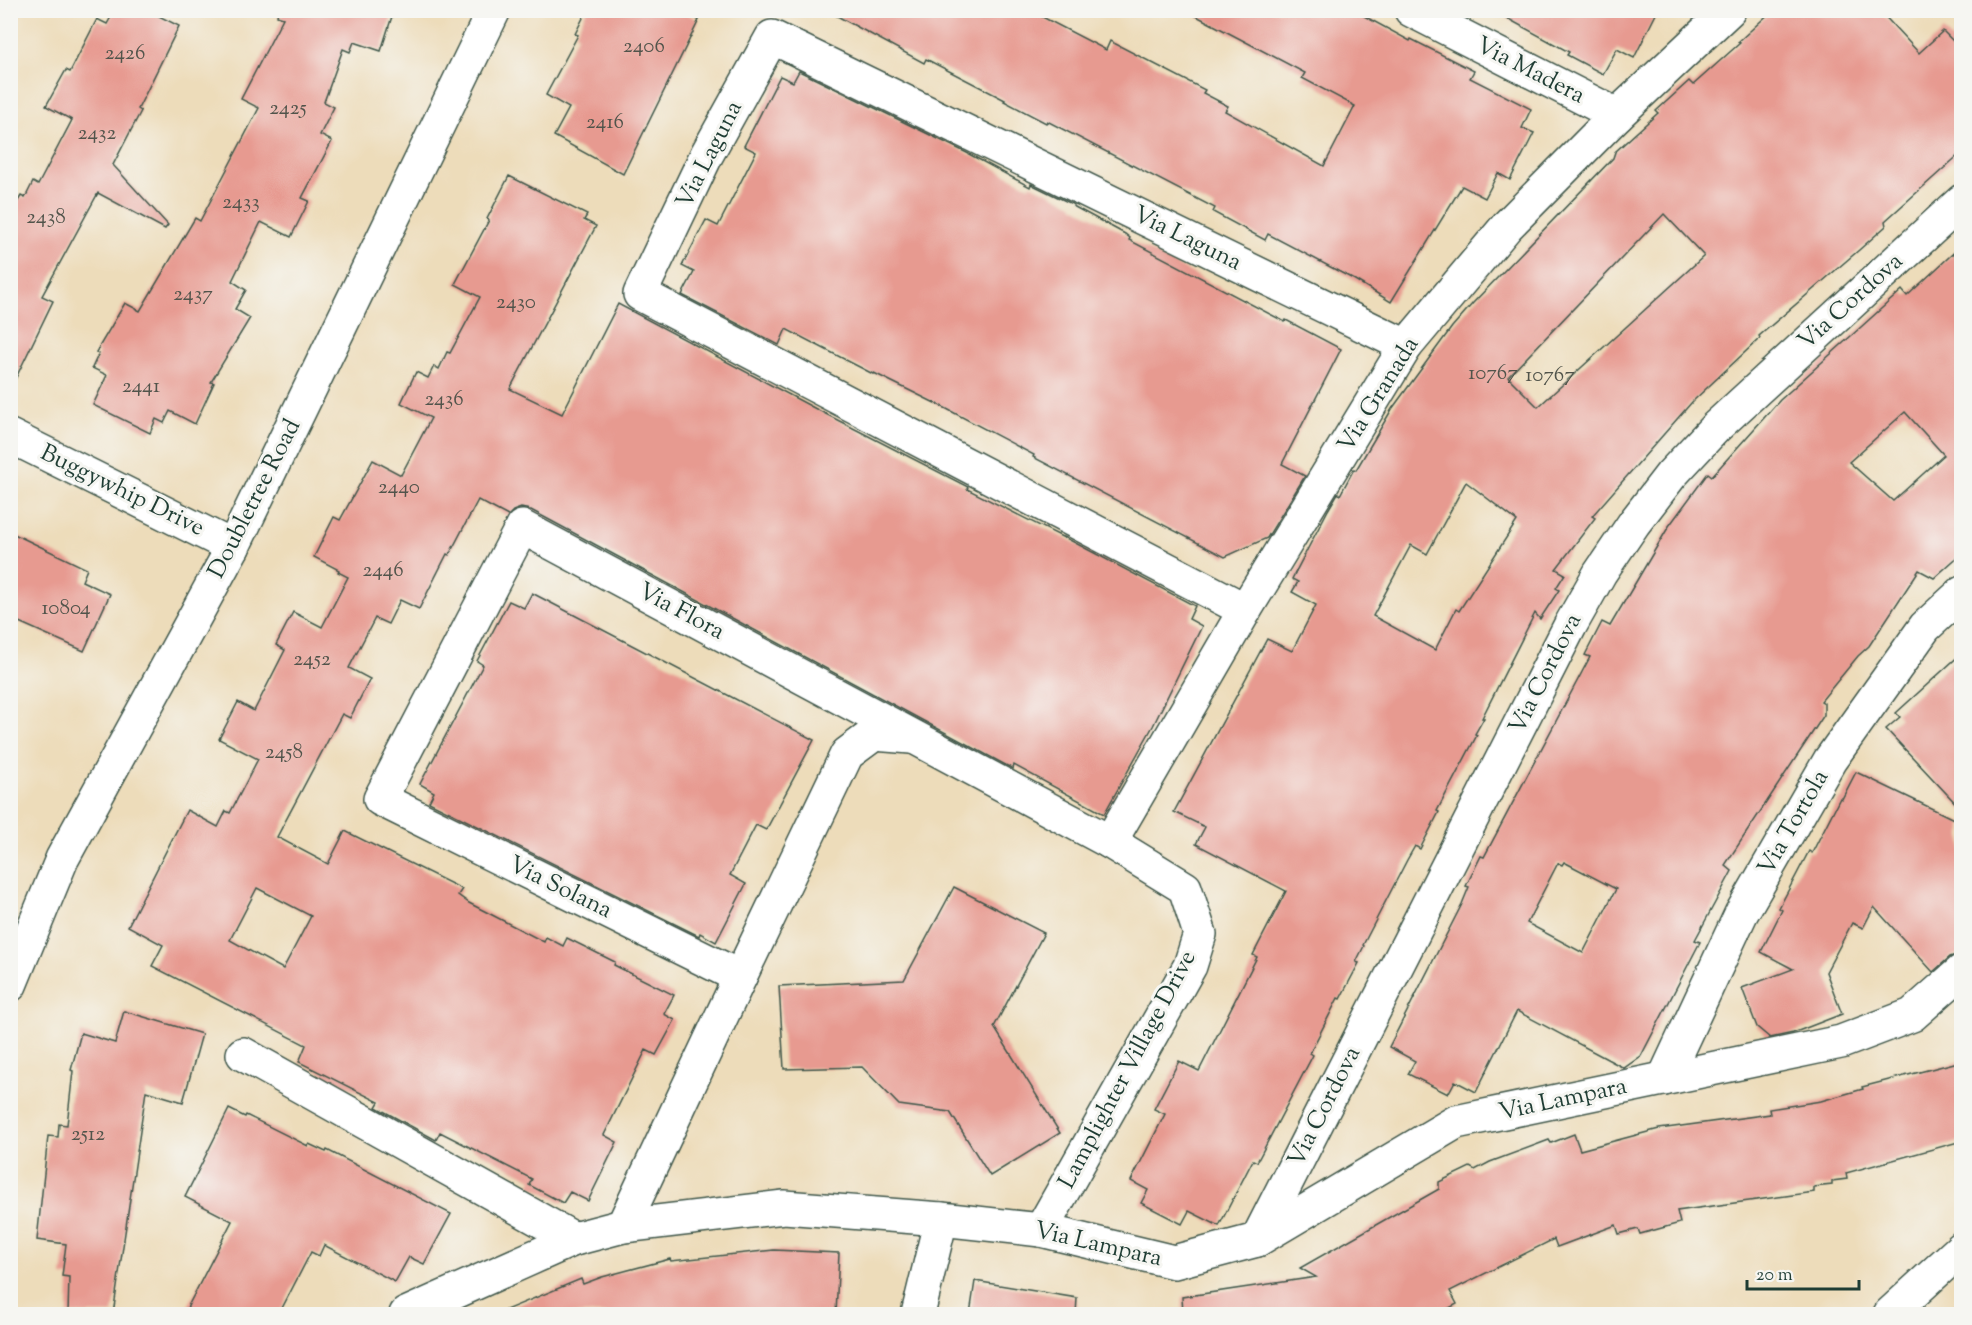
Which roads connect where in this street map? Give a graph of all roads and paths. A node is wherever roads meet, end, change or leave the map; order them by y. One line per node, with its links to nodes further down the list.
1 (494, 10): 8 (street, Doubletree Road)
2 (1411, 10): 4 (street, Via Madera)
3 (1729, 10): 4 (street, Via Granada)
4 (1617, 115): 6 (street, Via Granada)
5 (1962, 201): 24 (street, Via Cordova)
6 (1406, 346): 10 (street, Via Granada); 10 (street, Via Laguna)
7 (10, 436): 8 (street, Buggywhip Drive)
8 (233, 547): 14 (street, Doubletree Road)
9 (1962, 593): 19 (street, Via Tortola)
10 (1245, 610): 13 (street, Via Granada)
11 (912, 737): 12 (street, Via Flora); 13 (street, Via Flora); 16 (street)
12 (380, 799): 16 (street, Via Solana)
13 (1110, 842): 22 (street, Lamplighter Village Drive)
14 (21, 928): 17 (street, Doubletree Road)
15 (1962, 971): 19 (street, Via Lampara)
16 (740, 977): 21 (street)
17 (10, 985)
18 (243, 1054): 23 (street)
19 (1664, 1078): 24 (street, Via Lampara)
20 (941, 1219): 21 (street, Via Lampara); 22 (street, Via Lampara); 28 (street)
21 (623, 1226): 23 (street, Via Lampara)
22 (1041, 1230): 24 (street, Via Lampara)
23 (574, 1239): 27 (street, Via Lampara)
24 (1257, 1240)
25 (1962, 1248): 26 (street)
26 (1947, 1279): 29 (street)
27 (406, 1314)
28 (918, 1314)
29 (1890, 1314)

